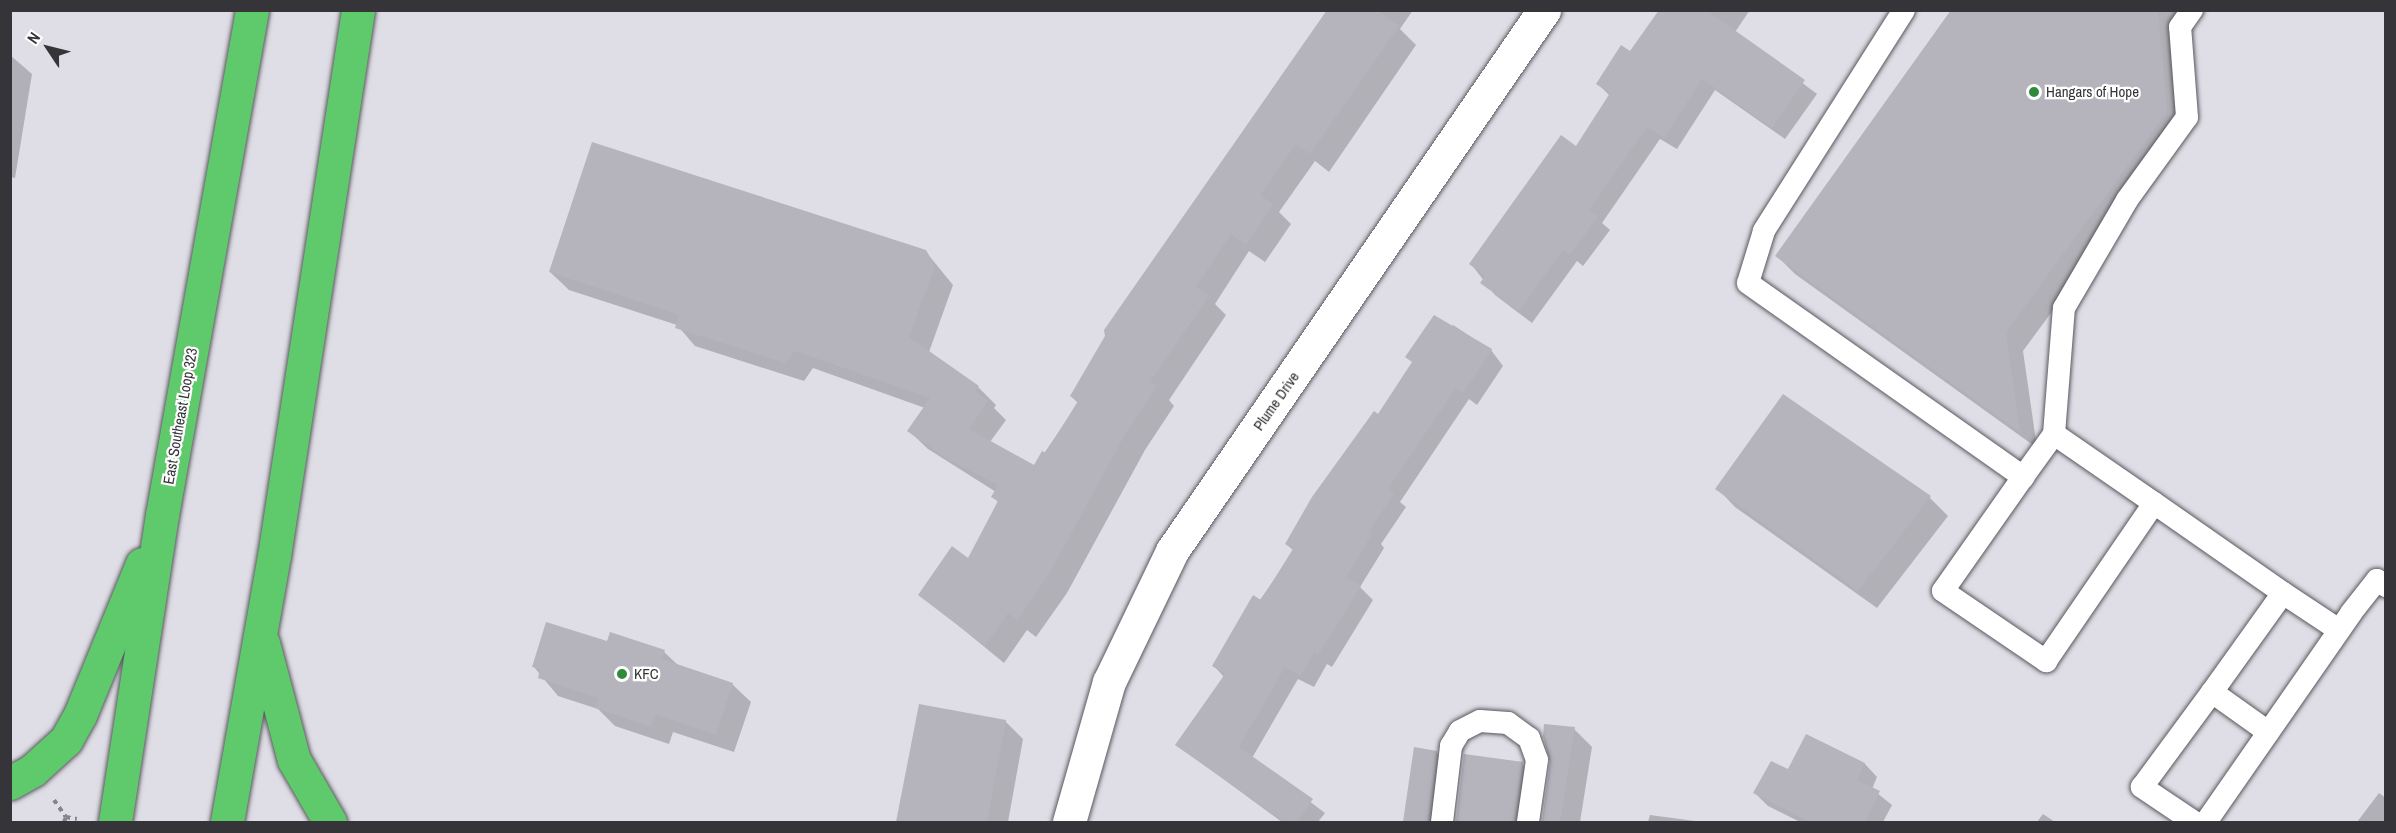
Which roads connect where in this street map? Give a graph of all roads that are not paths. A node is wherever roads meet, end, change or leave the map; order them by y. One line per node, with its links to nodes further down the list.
1 (252, 10): 9 (highway, East Southeast Loop 323)
2 (358, 10): 13 (highway)
3 (1544, 10): 20 (street, Plume Drive)
4 (1904, 10): 7 (lane)
5 (2192, 10): 6 (lane)
6 (2054, 434): 7 (lane); 8 (lane)
7 (2023, 477): 8 (lane)
8 (2154, 503): 11 (lane)
9 (162, 515): 16 (highway); 17 (highway, East Southeast Loop 323)
10 (2383, 578): 12 (lane)
11 (2283, 593): 12 (lane); 14 (lane)
12 (2339, 630): 15 (lane)
13 (260, 631): 18 (highway); 19 (highway)
14 (2212, 692): 15 (lane); 23 (lane)
15 (2268, 732): 24 (lane)
16 (10, 783)
17 (115, 822)
18 (227, 822)
19 (330, 822)
20 (1069, 822)
21 (1442, 822): 22 (lane)
22 (1528, 822)
23 (2194, 822)
24 (2206, 822)

